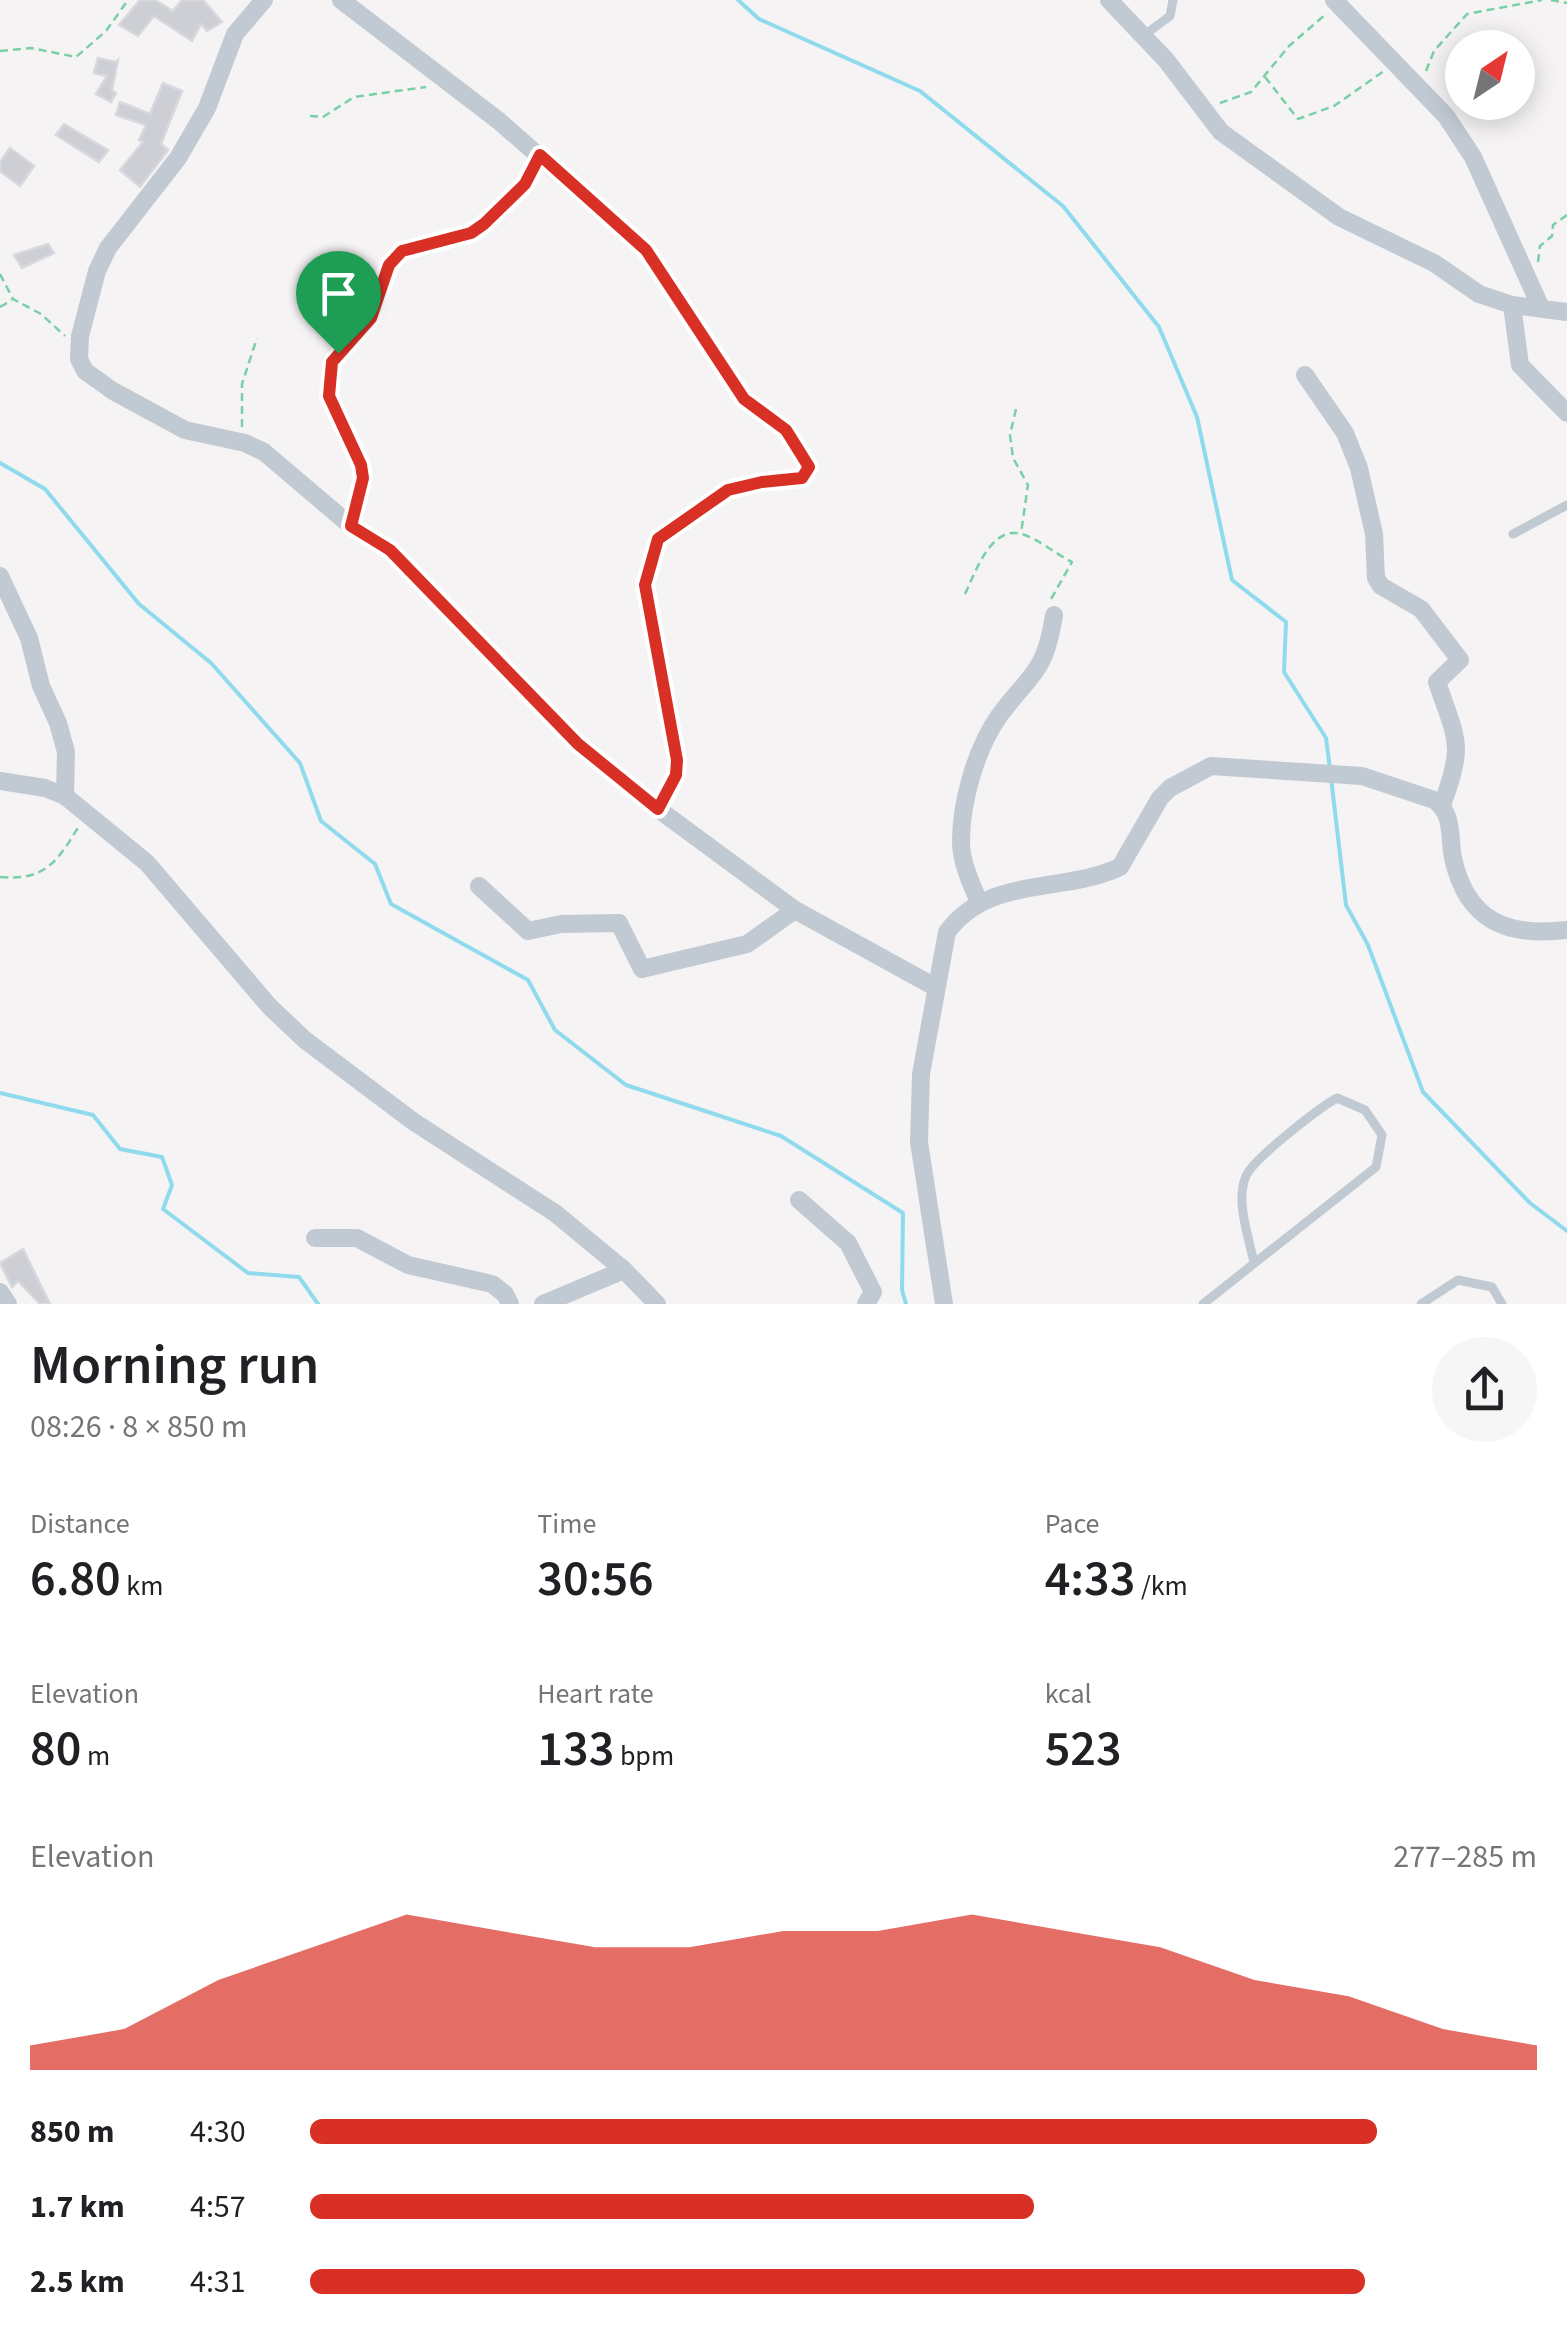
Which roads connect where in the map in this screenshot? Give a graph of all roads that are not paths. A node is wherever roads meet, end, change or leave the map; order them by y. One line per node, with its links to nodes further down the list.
1 (264, 0): 14 (street)
2 (341, 0): 7 (street)
3 (1109, 0): 6 (street)
4 (1173, 0): 6 (lane)
5 (1336, 2): 9 (street)
6 (1143, 36): 8 (street)
7 (540, 155): 14 (street); 21 (street)
8 (1512, 306): 9 (street); 12 (street)
9 (1542, 308): 10 (street)
10 (1567, 312)
11 (1306, 375): 20 (street)
12 (1567, 413)
13 (1567, 505): 15 (lane)
14 (351, 526): 21 (street)
15 (1513, 534)
16 (0, 576): 19 (street)
17 (1054, 615): 23 (street)
18 (0, 781): 19 (street)
19 (65, 796): 30 (street)
20 (1442, 805): 23 (street); 25 (street)
21 (658, 809): 24 (street)
22 (478, 886): 24 (street)
23 (980, 902): 26 (street)
24 (795, 910): 26 (street)
25 (1567, 930)
26 (935, 987): 37 (street)
27 (799, 1200): 36 (street)
28 (315, 1238): 33 (street)
29 (1254, 1263): 29 (lane); 38 (lane)
30 (624, 1270): 34 (street); 35 (street)
31 (0, 1292): 32 (street)
32 (8, 1304)
33 (510, 1304)
34 (543, 1304)
35 (657, 1304)
36 (866, 1304)
37 (944, 1304)
38 (1203, 1304)
39 (1421, 1304): 40 (lane)
40 (1502, 1304)

